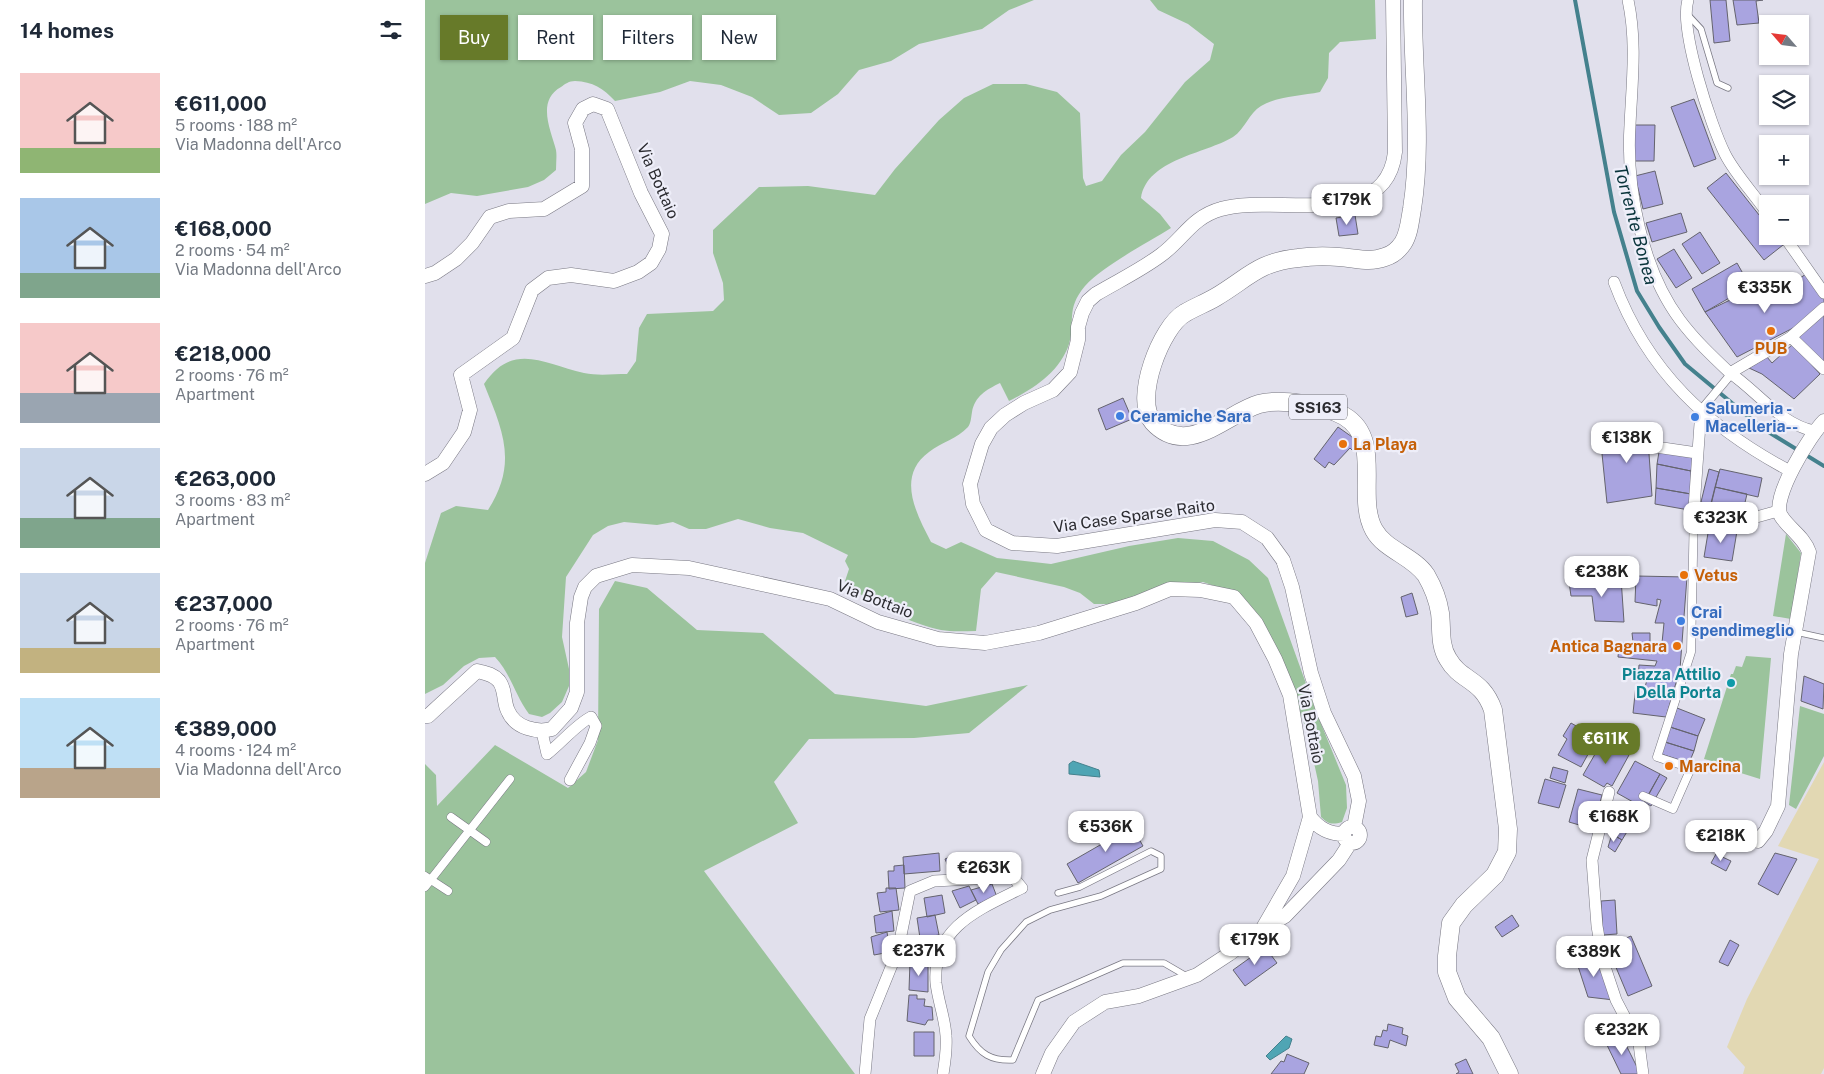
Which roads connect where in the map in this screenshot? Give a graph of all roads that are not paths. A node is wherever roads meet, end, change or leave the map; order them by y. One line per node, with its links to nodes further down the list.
1 (1393, 0): 36 (street, Via Case Sparse Raito)
2 (1413, 0): 47 (main road, SS163)
3 (1628, 0): 15 (street)
4 (1688, 0): 5 (street)
5 (1688, 15): 6 (lane); 7 (street)
6 (1728, 88)
7 (1759, 202)
8 (1790, 245): 11 (street)
9 (425, 276): 22 (street, Via Bottaio)
10 (1614, 282): 16 (street)
11 (1824, 293)
12 (1824, 308): 13 (street)
13 (1791, 337): 14 (street); 15 (street)
14 (1824, 369)
15 (1731, 373): 16 (street); 18 (street)
16 (1701, 410): 20 (street); 21 (street)
17 (1824, 421): 18 (street)
18 (1819, 434): 21 (street)
19 (1656, 448): 20 (street)
20 (1697, 453): 23 (street)
21 (1792, 472): 24 (street)
22 (425, 474)
23 (1694, 508): 24 (street); 32 (street)
24 (1779, 511): 25 (street)
25 (1794, 632): 26 (lane); 37 (street)
26 (1824, 638)
27 (425, 716): 28 (street)
28 (542, 732): 30 (street); 34 (street, Via Bottaio)
29 (509, 779): 35 (street)
30 (570, 780)
31 (1609, 792): 48 (street)
32 (1643, 796)
33 (451, 817): 35 (street)
34 (1310, 817): 36 (street); 42 (street)
35 (470, 830): 38 (street); 39 (street)
36 (1349, 834): 42 (street, Via Case Sparse Raito)
37 (1758, 841)
38 (485, 842)
39 (427, 881): 40 (street)
40 (448, 891)
41 (1058, 893): 43 (lane)
42 (1263, 929): 43 (street, Via Case Sparse Raito)
43 (1189, 978): 46 (street, Via Case Sparse Raito)
44 (865, 1074): 45 (street)
45 (943, 1074)
46 (1043, 1074)
47 (1509, 1074)
48 (1643, 1074)

